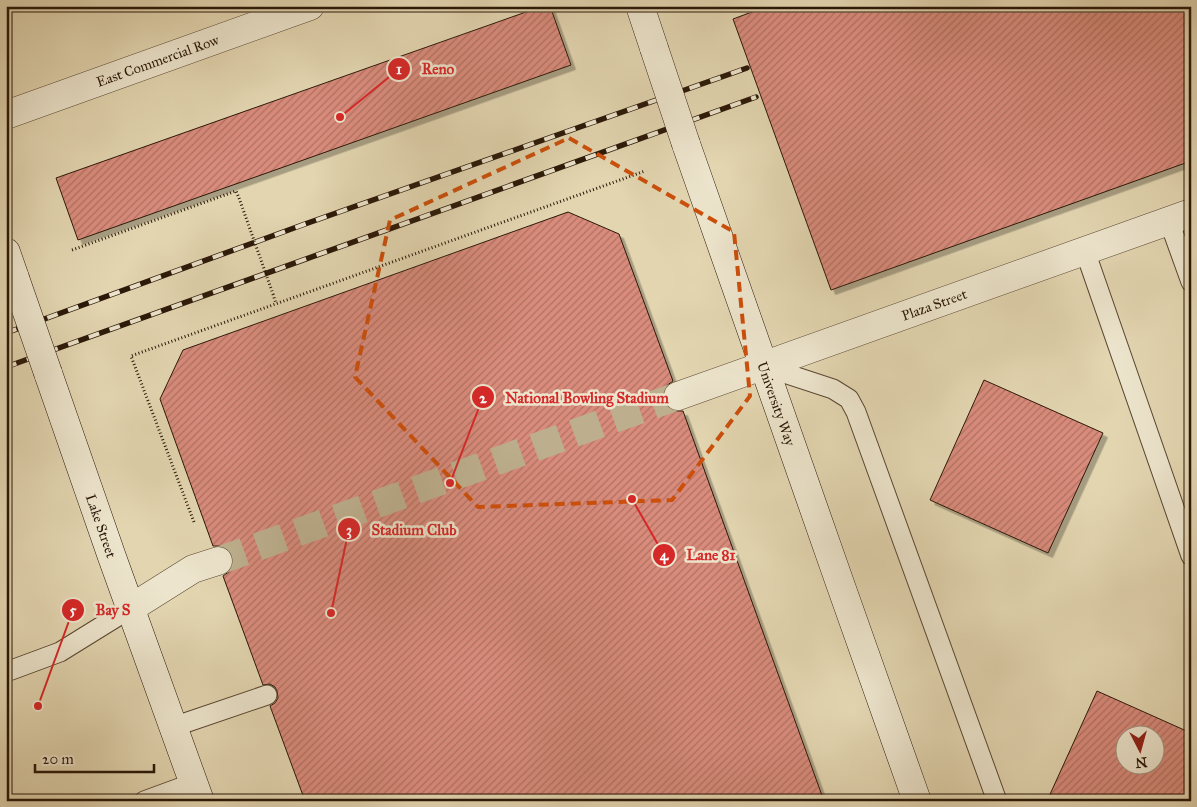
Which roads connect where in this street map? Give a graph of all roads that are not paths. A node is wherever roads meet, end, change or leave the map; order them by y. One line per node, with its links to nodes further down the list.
1 (310, 6): 3 (main road, East Commercial Row)
2 (640, 6): 8 (main road, University Way, bridge)
3 (6, 116)
4 (1180, 217): 5 (main road, Plaza Street); 7 (lane)
5 (1085, 251): 8 (main road, Plaza Street); 10 (lane)
6 (6, 252): 12 (main road, Lake Street, bridge)
7 (1191, 282)
8 (763, 366): 9 (main road, Plaza Street); 18 (main road, University Way); 19 (lane)
9 (678, 396)
10 (1191, 556)
11 (218, 561): 12 (main road)
12 (131, 608): 13 (lane); 15 (main road, Lake Street)
13 (6, 672)
14 (267, 696): 15 (lane)
15 (174, 727): 16 (main road, Lake Street)
16 (196, 792): 17 (lane)
17 (144, 801)
18 (917, 801)
19 (997, 801)

